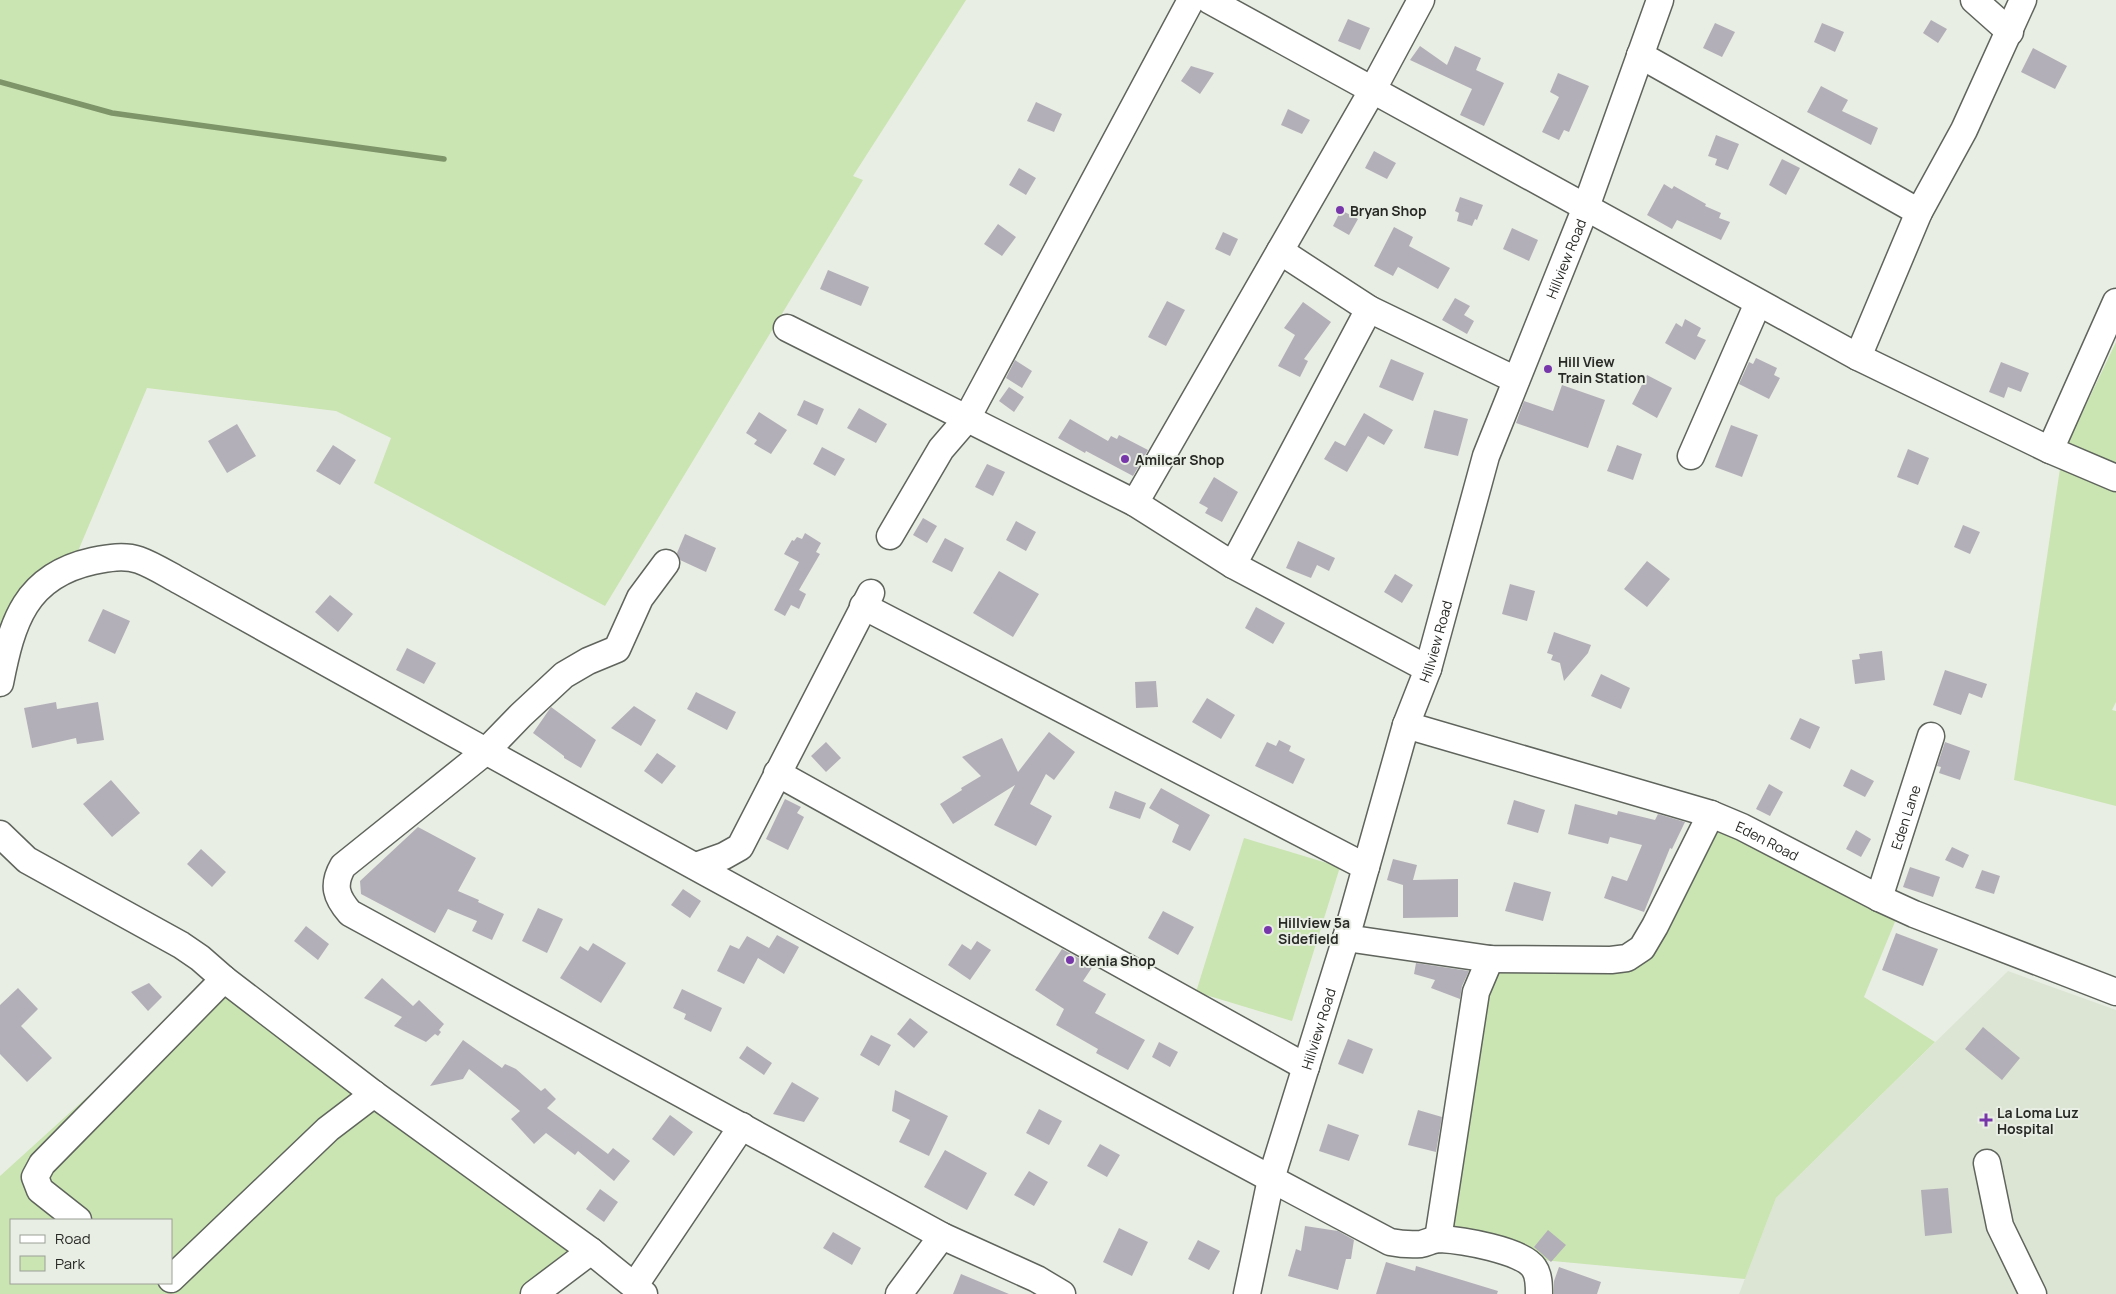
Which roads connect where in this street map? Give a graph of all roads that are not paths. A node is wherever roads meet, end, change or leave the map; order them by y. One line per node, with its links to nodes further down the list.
1 (1191, 0): 19 (street)
2 (1209, 0): 9 (street)
3 (1421, 0): 9 (street)
4 (1660, 0): 8 (street, Hillview Road)
5 (1974, 0): 7 (street)
6 (2024, 0): 7 (street)
7 (2010, 32): 11 (street)
8 (1640, 55): 10 (street, Hillview Road); 11 (street)
9 (1372, 91): 10 (street); 12 (street)
10 (1586, 206): 14 (street); 18 (street, Hillview Road)
11 (1919, 212): 17 (street)
12 (1280, 251): 15 (street); 23 (street)
13 (2116, 302): 20 (street)
14 (1758, 303): 17 (street); 21 (street)
15 (1369, 309): 18 (street); 26 (street)
16 (787, 328): 19 (street)
17 (1858, 357): 20 (street)
18 (1516, 380): 27 (street, Hillview Road)
19 (966, 420): 23 (street); 24 (street)
20 (2050, 450): 22 (street)
21 (1691, 456)
22 (2116, 478)
23 (1135, 503): 26 (street)
24 (890, 536)
25 (666, 563): 31 (street)
26 (1233, 565): 27 (street)
27 (1428, 669): 29 (street, Hillview Road)
28 (0, 682): 31 (street)
29 (1406, 725): 33 (street, Eden Road); 36 (street, Hillview Road)
30 (1931, 736): 37 (street, Eden Lane)
31 (486, 752): 35 (street); 44 (street)
32 (777, 772): 35 (street); 36 (street); 42 (street)
33 (1711, 814): 37 (street, Eden Road); 39 (street)
34 (0, 834): 40 (street)
35 (696, 866): 46 (street)
36 (1366, 867): 38 (street, Hillview Road)
37 (1879, 898): 41 (street, Eden Road)
38 (1346, 938): 39 (street); 42 (street, Hillview Road)
39 (1490, 959): 49 (street)
40 (224, 979): 43 (street); 47 (street)
41 (2116, 992)
42 (1306, 1067): 46 (street, Hillview Road)
43 (374, 1094): 50 (street); 51 (street)
44 (742, 1126): 48 (street); 52 (street)
45 (1987, 1163): 58 (street)
46 (1271, 1179): 49 (street); 56 (street, Hillview Road)
47 (77, 1219)
48 (942, 1236): 54 (street); 55 (street)
49 (1438, 1239): 57 (street)
50 (591, 1251): 52 (street); 53 (street)
51 (172, 1276)
52 (639, 1290)
53 (534, 1294)
54 (899, 1294)
55 (1062, 1294)
56 (1247, 1294)
57 (1539, 1294)
58 (2033, 1294)

